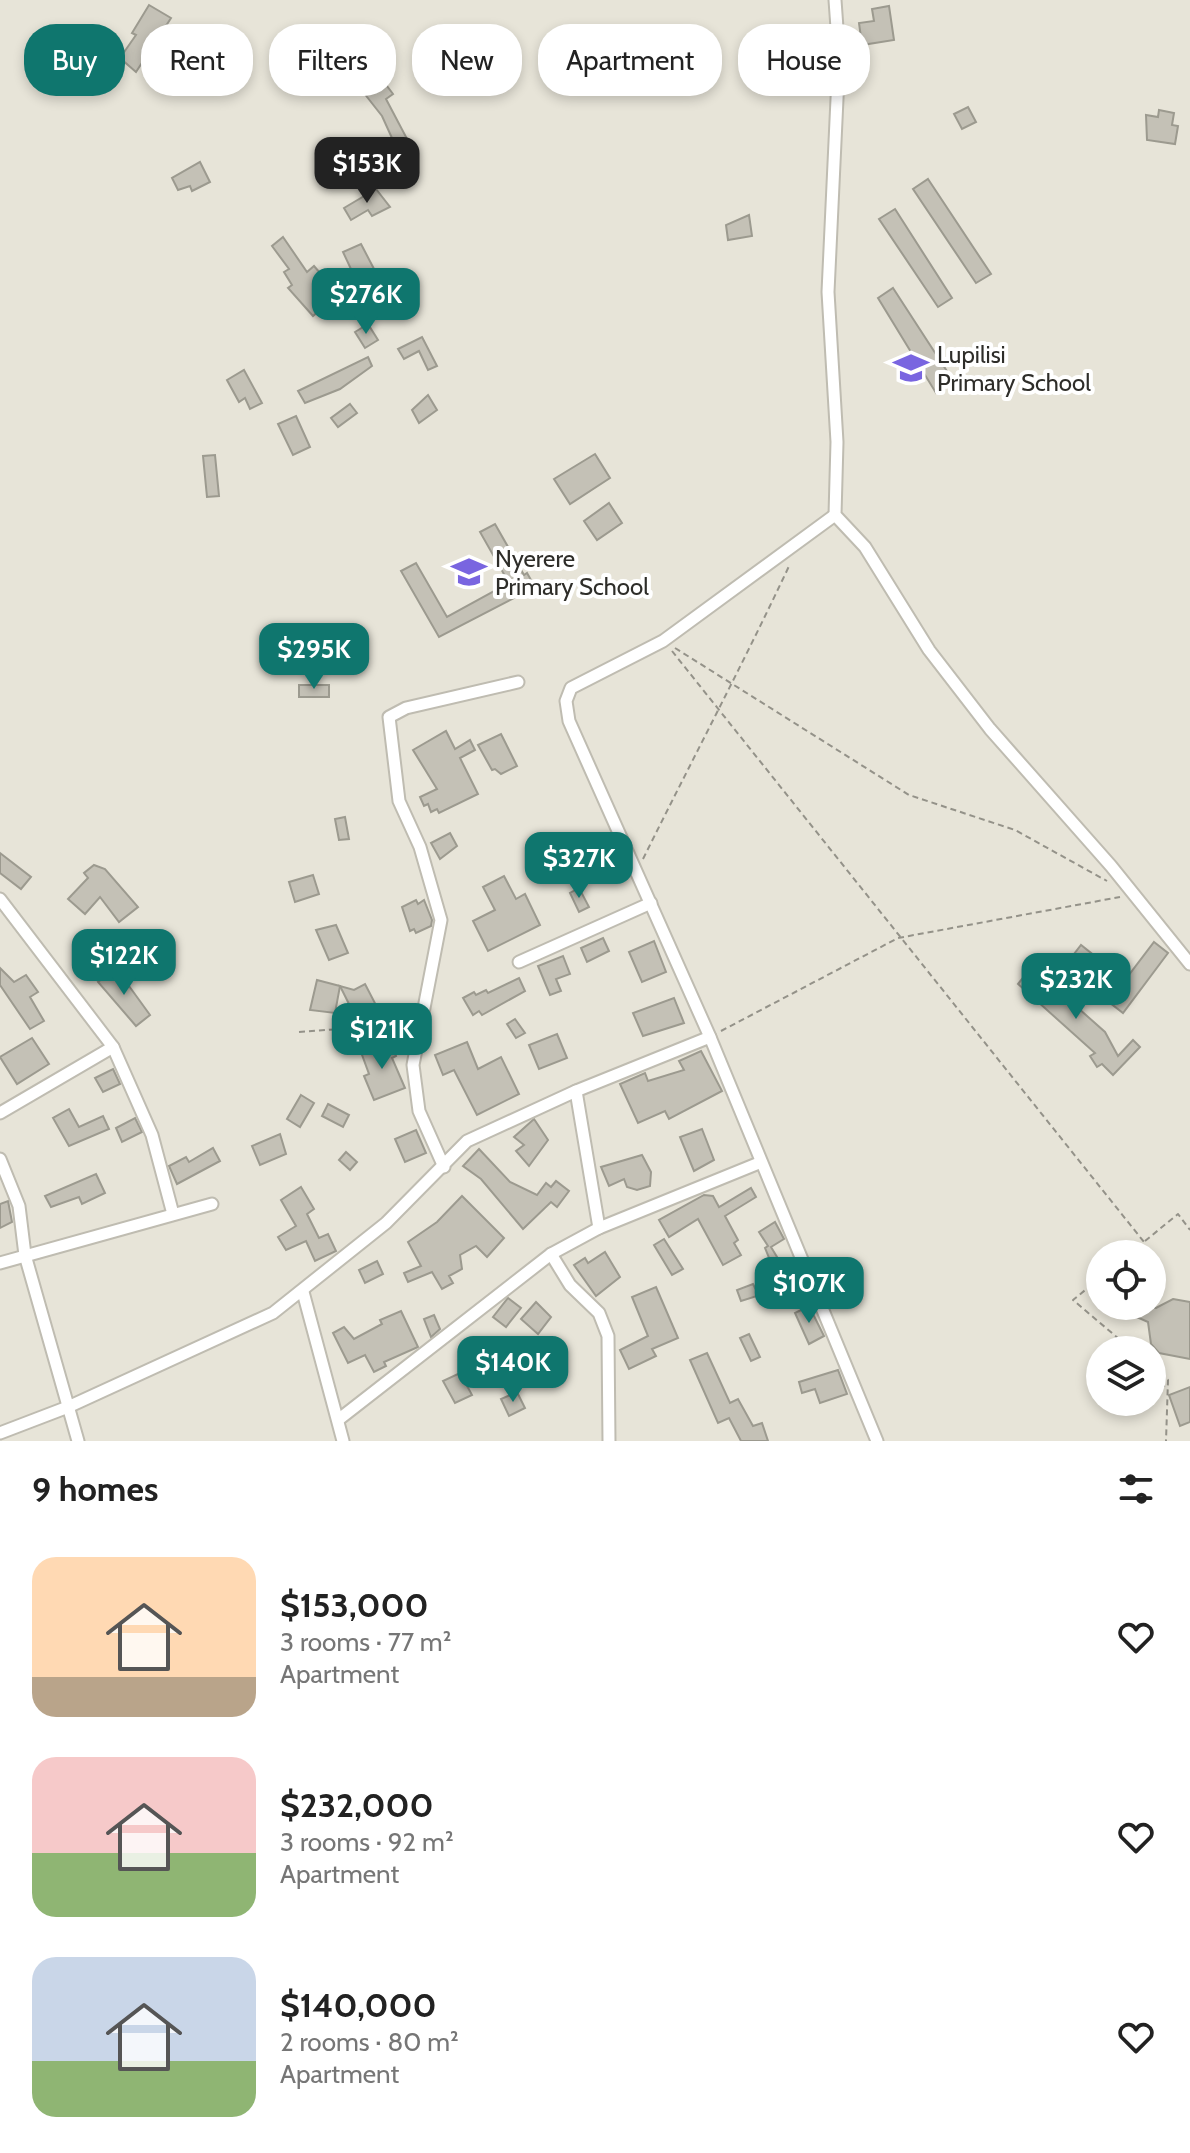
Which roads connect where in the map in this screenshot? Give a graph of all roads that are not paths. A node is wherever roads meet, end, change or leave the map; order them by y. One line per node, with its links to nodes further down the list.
1 (835, 0): 2 (street)
2 (835, 515): 5 (street); 7 (street)
3 (518, 682): 14 (street)
4 (0, 899): 9 (street)
5 (651, 903): 6 (street); 8 (street)
6 (519, 962)
7 (1190, 964)
8 (710, 1037): 10 (street); 13 (street)
9 (113, 1047): 11 (street); 16 (street)
10 (576, 1091): 14 (street); 17 (street)
11 (0, 1113)
12 (0, 1159): 19 (street)
13 (759, 1163): 17 (street); 28 (street)
14 (444, 1167): 21 (street)
15 (212, 1204): 16 (street)
16 (173, 1214): 19 (street)
17 (599, 1228): 18 (street)
18 (551, 1254): 23 (street); 27 (street)
19 (25, 1255): 20 (street); 22 (street)
20 (0, 1263)
21 (303, 1292): 22 (street); 23 (street)
22 (68, 1407): 24 (street); 25 (street)
23 (338, 1420): 26 (street)
24 (0, 1433)
25 (78, 1441)
26 (343, 1441)
27 (609, 1441)
28 (877, 1441)

